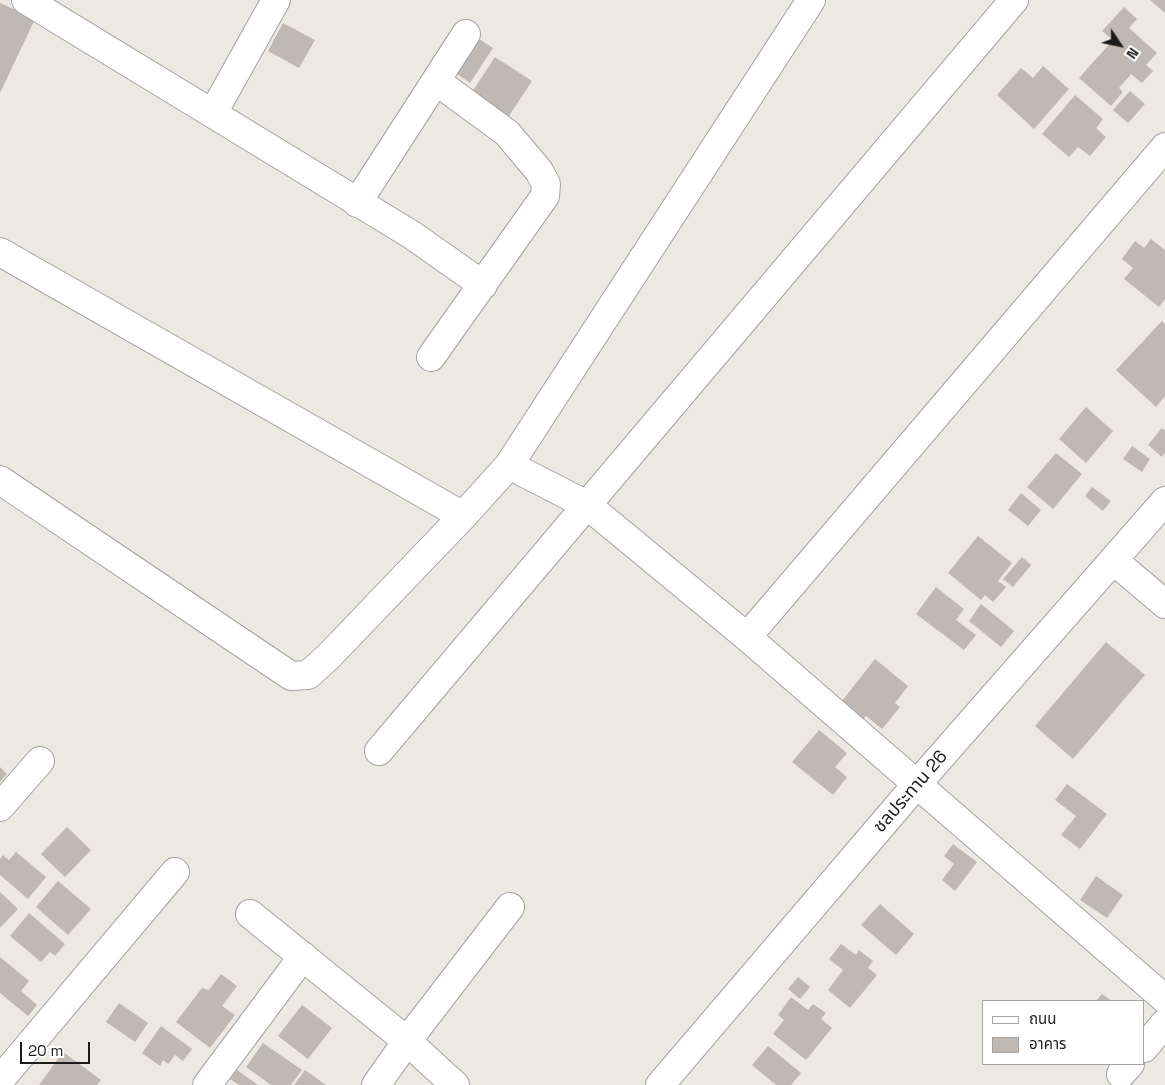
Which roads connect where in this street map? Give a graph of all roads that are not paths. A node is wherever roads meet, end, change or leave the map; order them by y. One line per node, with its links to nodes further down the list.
1 (26, 0): 7 (street)
2 (276, 0): 7 (street)
3 (811, 0): 13 (street)
4 (1014, 0): 16 (street)
5 (466, 34): 6 (street)
6 (436, 81): 9 (street); 11 (street)
7 (213, 113): 9 (street)
8 (1165, 148): 20 (street)
9 (357, 202): 11 (street)
10 (0, 252): 17 (street)
11 (482, 286): 12 (street)
12 (432, 357)
13 (509, 465): 16 (street); 17 (street)
14 (0, 480): 17 (street)
15 (1165, 501): 18 (street, ชลประทาน 26)
16 (587, 505): 20 (street); 21 (street)
17 (462, 516)
18 (1113, 560): 19 (street); 23 (street, ชลประทาน 26)
19 (1165, 604)
20 (747, 637): 23 (street)
21 (379, 751)
22 (40, 761): 24 (street)
23 (917, 784): 29 (street); 37 (street, ชลประทาน 26)
24 (0, 807)
25 (175, 872): 33 (street)
26 (510, 906): 31 (street)
27 (250, 914): 28 (street)
28 (303, 956): 31 (street); 34 (street)
29 (1165, 999)
30 (1165, 1023): 32 (street)
31 (407, 1041): 35 (street); 36 (street)
32 (1145, 1047)
33 (0, 1080)
34 (207, 1085)
35 (376, 1085)
36 (455, 1085)
37 (660, 1085)

